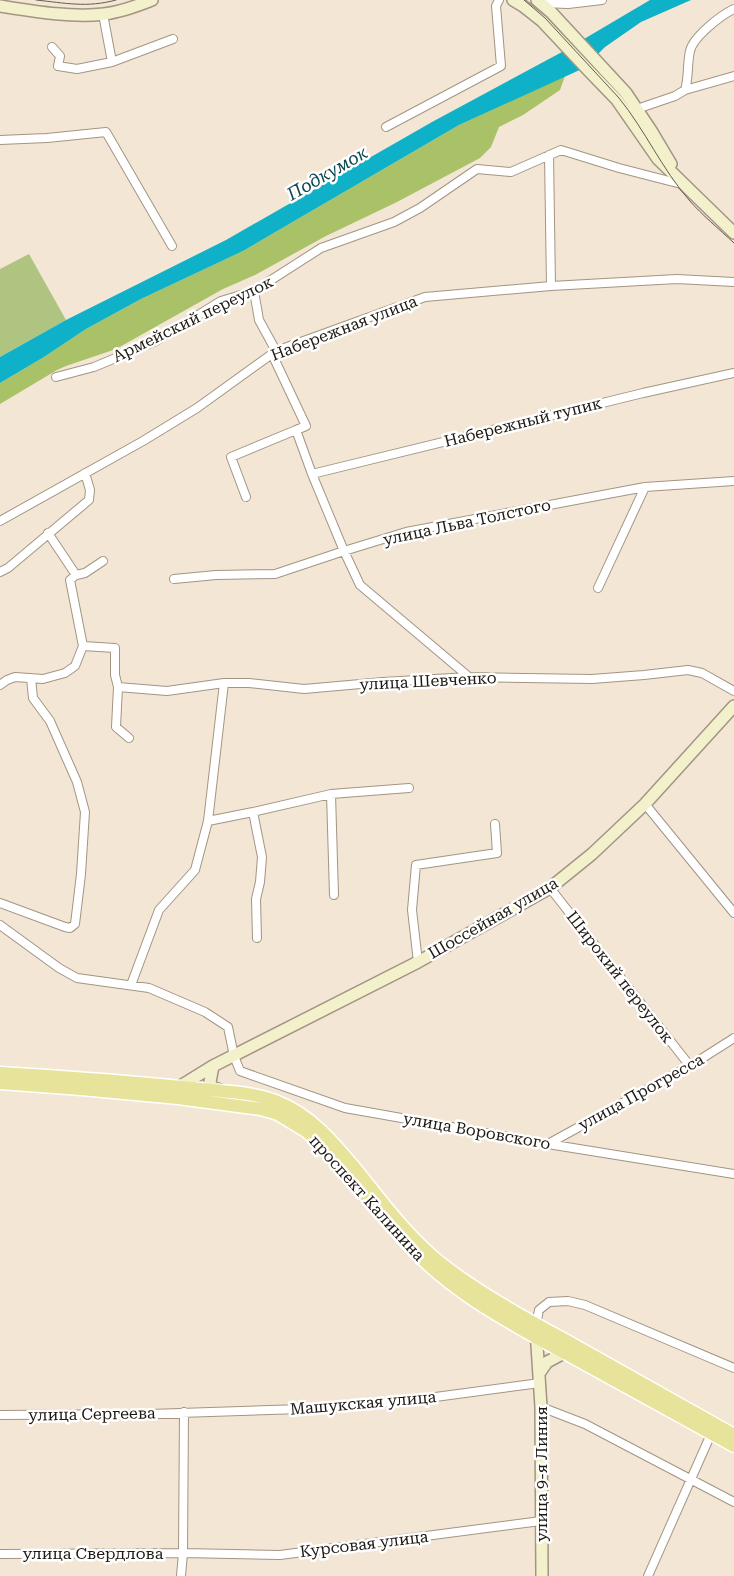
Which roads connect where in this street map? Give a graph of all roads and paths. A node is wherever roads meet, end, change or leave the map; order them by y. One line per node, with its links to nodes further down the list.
1 (152, 0): 8 (main road)
2 (499, 0): 16 (street)
3 (513, 0): 14 (main road)
4 (602, 0): 5 (street)
5 (539, 1): 14 (main road)
6 (0, 6): 8 (main road)
7 (734, 9): 13 (street)
8 (103, 14): 11 (street)
9 (173, 39): 11 (street)
10 (52, 47): 11 (street)
11 (112, 62)
12 (734, 76): 13 (street)
13 (685, 90): 15 (street)
14 (621, 96): 15 (main road)
15 (632, 111): 19 (main road)
16 (386, 127)
17 (0, 140): 21 (street)
18 (549, 155): 19 (street, Армейский переулок); 23 (street); 24 (street, Армейский переулок)
19 (683, 184): 20 (main road)
20 (734, 233)
21 (172, 246)
22 (734, 282): 23 (street, Набережная улица)
23 (552, 286): 25 (street, Набережная улица)
24 (254, 291): 25 (street); 27 (street, Армейский переулок)
25 (274, 352): 28 (street); 29 (street, Набережная улица)
26 (734, 373): 30 (street, Набережный тупик)
27 (56, 377)
28 (296, 430): 30 (street); 33 (street)
29 (86, 473): 34 (street, Набережная улица); 35 (street)
30 (312, 474): 36 (street)
31 (734, 481): 32 (street, улица Льва Толстого)
32 (645, 487): 36 (street, улица Льва Толстого); 41 (street)
33 (246, 497)
34 (0, 521)
35 (48, 533): 38 (street); 39 (street)
36 (344, 551): 40 (street, улица Льва Толстого); 43 (street)
37 (103, 561): 39 (street)
38 (0, 572)
39 (76, 576): 42 (street)
40 (174, 579)
41 (598, 588)
42 (83, 646): 44 (street); 47 (street)
43 (469, 677): 45 (street, улица Шевченко); 48 (street, улица Шевченко)
44 (31, 678): 46 (street); 59 (street)
45 (224, 683): 47 (street, улица Шевченко); 55 (street)
46 (0, 685)
47 (118, 687): 50 (street)
48 (734, 691)
49 (734, 706): 53 (main road, Шоссейная улица)
50 (129, 738)
51 (409, 788): 52 (street)
52 (331, 794): 54 (street); 58 (street)
53 (645, 804): 57 (main road, Шоссейная улица); 60 (street)
54 (253, 812): 55 (street); 62 (street)
55 (208, 821): 64 (street)
56 (495, 824): 63 (street)
57 (550, 888): 63 (main road, Шоссейная улица); 68 (street, Широкий переулок)
58 (334, 894)
59 (0, 903)
60 (734, 913)
61 (0, 925): 64 (street)
62 (256, 938)
63 (418, 962): 66 (main road, Шоссейная улица)
64 (131, 985): 66 (street)
65 (734, 1038): 68 (street, улица Прогресса)
66 (234, 1056): 67 (main road, Шоссейная улица); 73 (street, улица Воровского)
67 (213, 1066): 71 (main road); 72 (main road, Шоссейная улица)
68 (690, 1066): 73 (street, улица Прогресса)
69 (0, 1073): 72 (main road, проспект Калинина)
70 (0, 1083): 72 (main road, проспект Калинина)
71 (223, 1091): 72 (main road, проспект Калинина); 75 (main road, проспект Калинина)
72 (179, 1092): 76 (main road, проспект Калинина)
73 (548, 1144): 74 (street, улица Воровского)
74 (734, 1174)
75 (536, 1325): 76 (main road); 78 (street); 84 (main road, проспект Калинина)
76 (537, 1339): 77 (main road, проспект Калинина); 79 (main road, улица 9-я Линия)
77 (564, 1353): 79 (main road); 83 (main road, проспект Калинина)
78 (734, 1368)
79 (540, 1377): 80 (main road, улица 9-я Линия); 81 (street, Машукская улица)
80 (541, 1407): 86 (street); 88 (main road, улица 9-я Линия)
81 (184, 1412): 82 (street, улица Сергеева); 89 (street)
82 (0, 1415)
83 (711, 1434): 85 (main road, проспект Калинина); 86 (street)
84 (734, 1434)
85 (734, 1446)
86 (690, 1479): 87 (street); 93 (street)
87 (734, 1502)
88 (541, 1521): 89 (street, Курсовая улица); 92 (main road, улица 9-я Линия)
89 (184, 1553): 90 (street, улица Свердлова); 91 (street)
90 (0, 1554)
91 (181, 1576)
92 (542, 1576)
93 (648, 1576)

